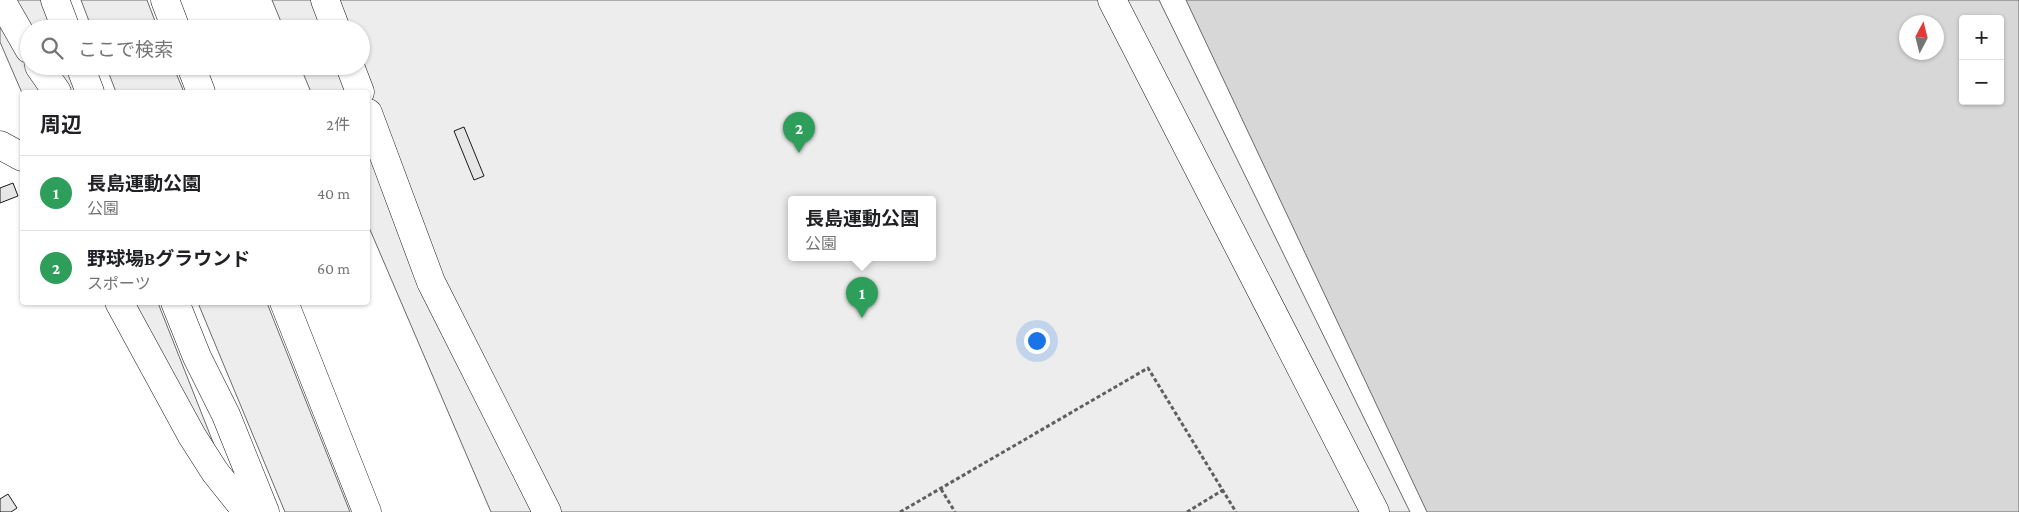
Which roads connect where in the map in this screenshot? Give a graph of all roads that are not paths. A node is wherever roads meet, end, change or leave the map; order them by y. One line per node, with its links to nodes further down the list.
1 (1, 0): 9 (street)
2 (55, 0): 6 (street)
3 (165, 0): 7 (street)
4 (325, 0): 8 (street)
5 (1112, 0): 28 (street)
6 (63, 20)
7 (173, 20)
8 (333, 20)
9 (20, 33)
10 (45, 75): 14 (street)
11 (83, 75): 15 (street)
12 (194, 75): 16 (street)
13 (353, 75): 17 (street)
14 (56, 90)
15 (89, 90)
16 (200, 90)
17 (359, 90)
18 (370, 119): 27 (street)
19 (0, 145): 20 (street)
20 (20, 156)
21 (121, 305): 24 (street)
22 (175, 305): 25 (street)
23 (285, 305): 26 (street)
24 (247, 512)
25 (265, 512)
26 (367, 512)
27 (547, 512)
28 (1374, 512)

